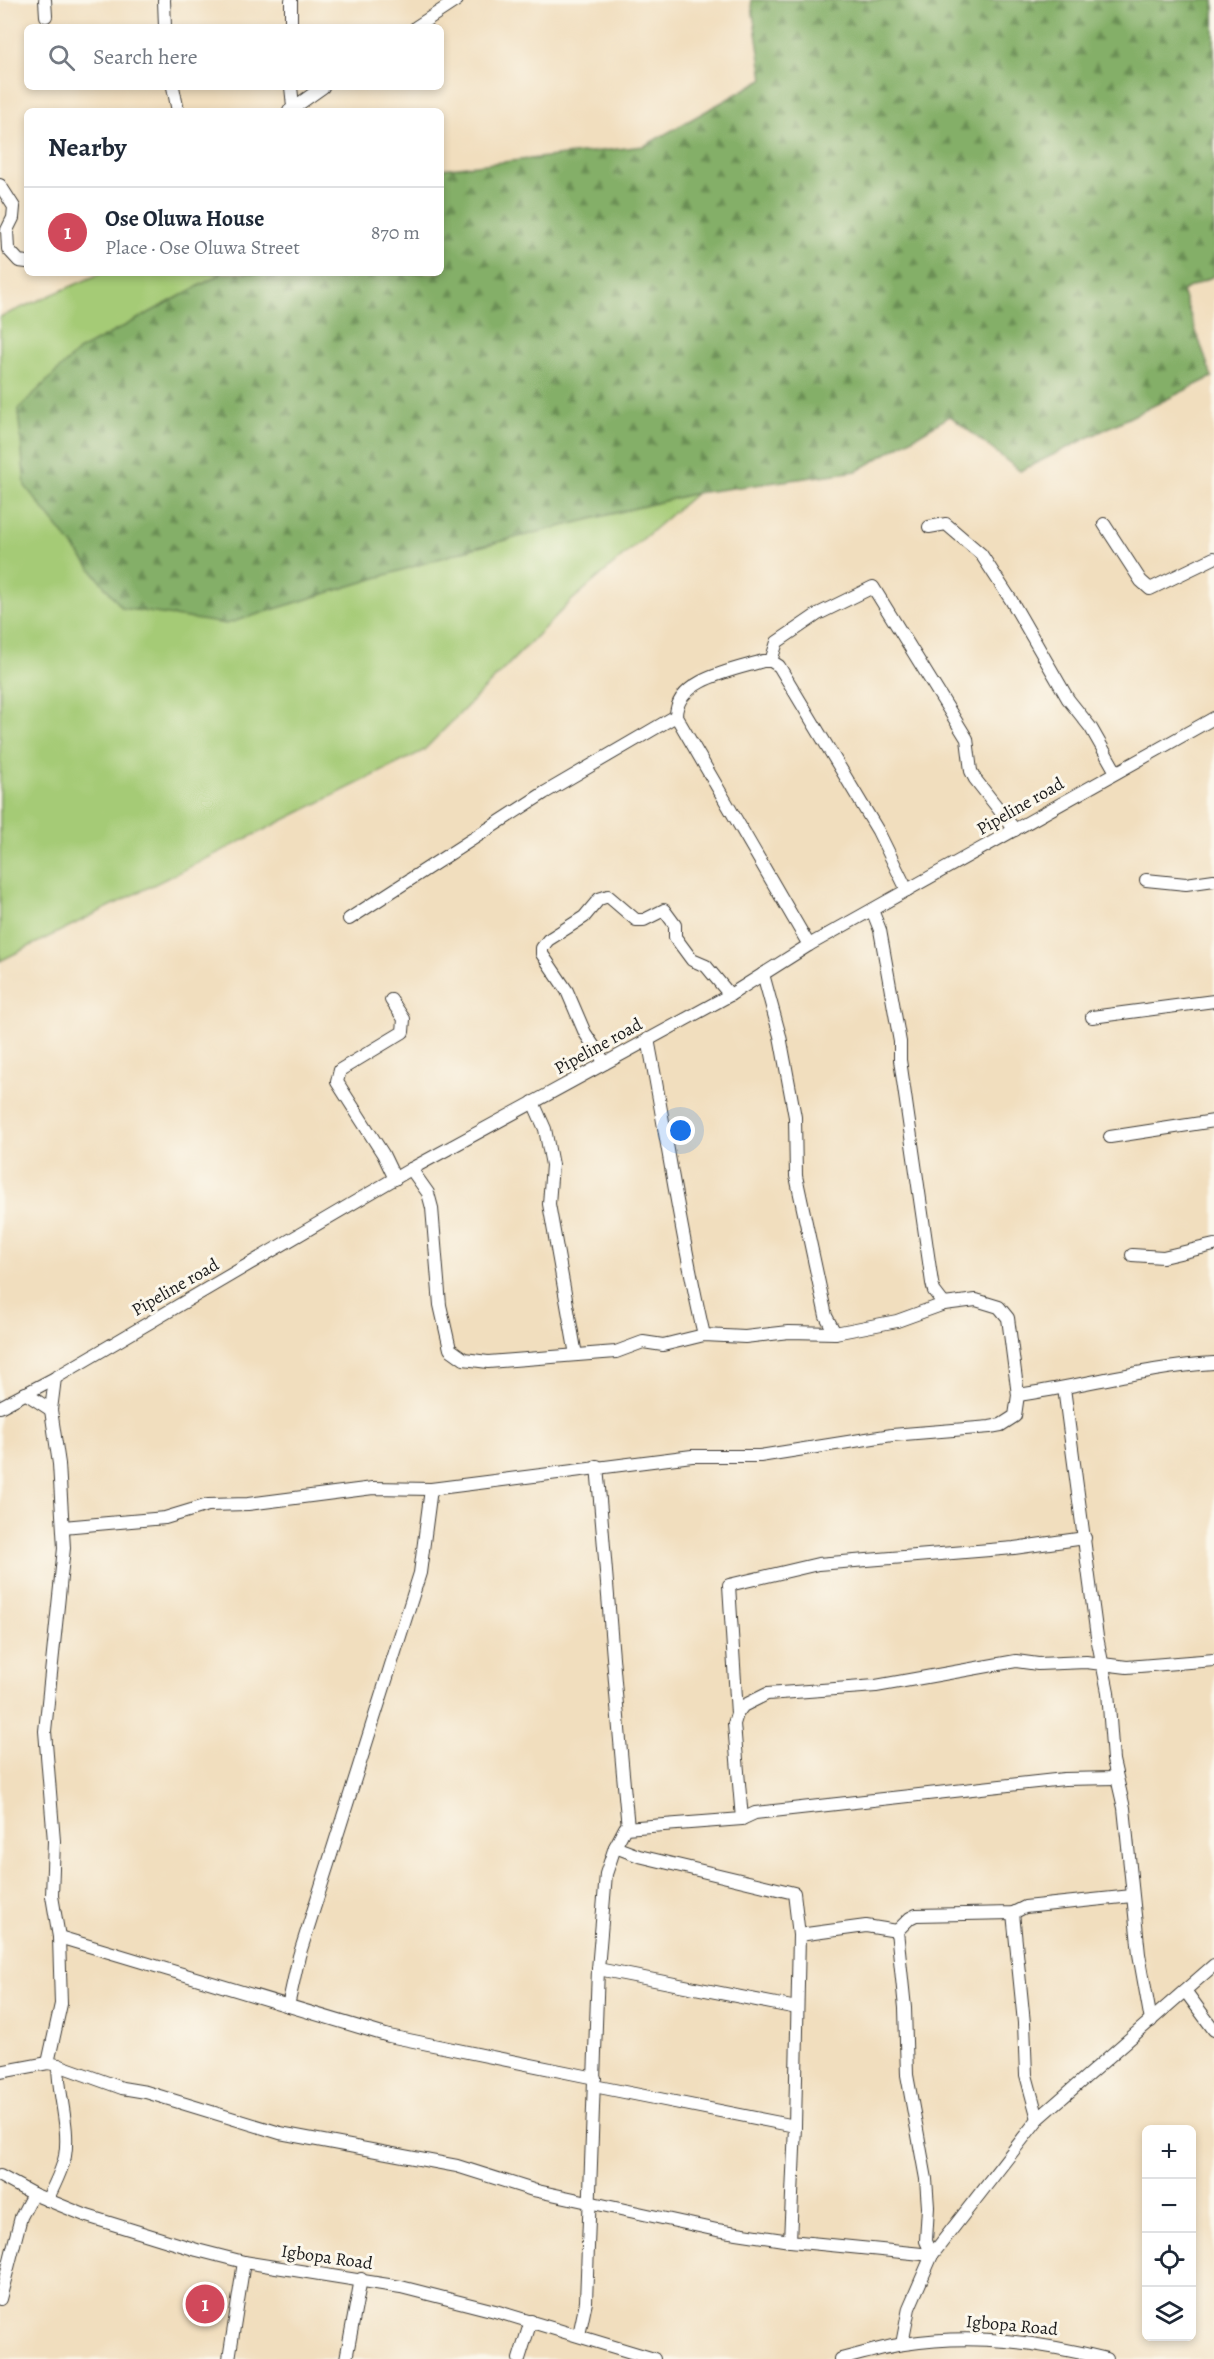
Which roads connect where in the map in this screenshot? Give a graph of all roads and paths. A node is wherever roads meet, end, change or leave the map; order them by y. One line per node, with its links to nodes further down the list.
1 (45, 0): 5 (street)
2 (164, 0): 6 (street)
3 (291, 0): 7 (street)
4 (457, 0): 8 (street)
5 (46, 16)
6 (165, 24)
7 (291, 24)
8 (421, 24)
9 (174, 90): 12 (street)
10 (291, 90): 13 (street)
11 (319, 90): 14 (street)
12 (177, 108)
13 (291, 108)
14 (292, 108)
15 (0, 185): 16 (street)
16 (24, 262)
17 (1104, 524): 19 (street)
18 (929, 527): 23 (street)
19 (1214, 558)
20 (771, 661): 21 (street); 24 (street); 27 (street)
21 (675, 716): 29 (street); 30 (street)
22 (1214, 718): 23 (street, Pipeline road)
23 (1116, 772): 24 (street, Pipeline road)
24 (1015, 830): 27 (street, Pipeline road)
25 (1146, 880): 26 (street)
26 (1214, 880)
27 (908, 890): 28 (street, Pipeline road)
28 (872, 910): 30 (street, Pipeline road); 45 (street)
29 (349, 919)
30 (809, 945): 31 (street, Pipeline road)
31 (763, 974): 32 (street, Pipeline road); 46 (street)
32 (730, 995): 36 (street, Pipeline road); 37 (street)
33 (391, 1000): 42 (street)
34 (1214, 1001): 35 (street)
35 (1092, 1017)
36 (648, 1039): 37 (street, Pipeline road); 47 (street)
37 (606, 1063): 38 (street, Pipeline road)
38 (533, 1102): 41 (street, Pipeline road); 48 (street)
39 (1214, 1121): 40 (street)
40 (1110, 1137)
41 (411, 1169): 42 (street, Pipeline road); 48 (street)
42 (395, 1179): 50 (street, Pipeline road)
43 (1214, 1245): 44 (street)
44 (1132, 1255)
45 (944, 1305): 46 (street); 53 (street)
46 (835, 1333): 47 (street)
47 (704, 1335): 48 (street)
48 (576, 1355)
49 (1214, 1363): 51 (street)
50 (55, 1378): 52 (street, Pipeline road); 55 (street)
51 (1064, 1388): 53 (street); 59 (street)
52 (25, 1393): 54 (street, Pipeline road); 55 (street)
53 (1018, 1395): 56 (street)
54 (0, 1407)
55 (51, 1410): 58 (street)
56 (597, 1466): 57 (street); 65 (street)
57 (431, 1489): 58 (street); 75 (street)
58 (63, 1527): 71 (street)
59 (1085, 1538): 61 (street); 62 (street)
60 (1214, 1660): 61 (street)
61 (1104, 1663): 62 (street); 63 (street)
62 (737, 1713): 64 (street)
63 (1116, 1778): 64 (street); 67 (street)
64 (742, 1819): 65 (street)
65 (628, 1827): 66 (street)
66 (615, 1847): 70 (street); 73 (street)
67 (1132, 1896): 68 (street); 77 (street)
68 (1013, 1912): 69 (street); 82 (street)
69 (897, 1931): 70 (street); 89 (street)
70 (799, 1935): 76 (street)
71 (59, 1937): 75 (street); 79 (street)
72 (1214, 1965): 74 (street)
73 (598, 1968): 76 (street); 81 (street)
74 (1186, 1992): 77 (street); 78 (street)
75 (288, 2006): 81 (street)
76 (797, 2008): 83 (street)
77 (1154, 2014): 82 (street)
78 (1214, 2030)
79 (53, 2064): 80 (street); 86 (street); 87 (street)
80 (0, 2073)
81 (594, 2082): 83 (street); 87 (street)
82 (1038, 2119): 89 (street)
83 (795, 2126): 88 (street)
84 (0, 2176): 85 (street, Igbopa Road)
85 (33, 2194): 86 (street, Igbopa Road); 92 (street)
86 (47, 2200): 90 (street, Igbopa Road)
87 (591, 2201): 88 (street); 94 (street)
88 (790, 2241): 89 (street)
89 (932, 2254): 95 (street)
90 (244, 2262): 91 (street, Igbopa Road); 96 (street)
91 (360, 2279): 93 (street, Igbopa Road); 97 (street)
92 (0, 2299)
93 (531, 2321): 94 (street, Igbopa Road); 98 (street)
94 (579, 2335): 99 (street, Igbopa Road)
95 (902, 2344): 100 (street, Igbopa Road); 101 (street, Igbopa Road)
96 (229, 2359)
97 (346, 2359)
98 (519, 2359)
99 (654, 2359)
100 (841, 2359)
101 (1107, 2359)

